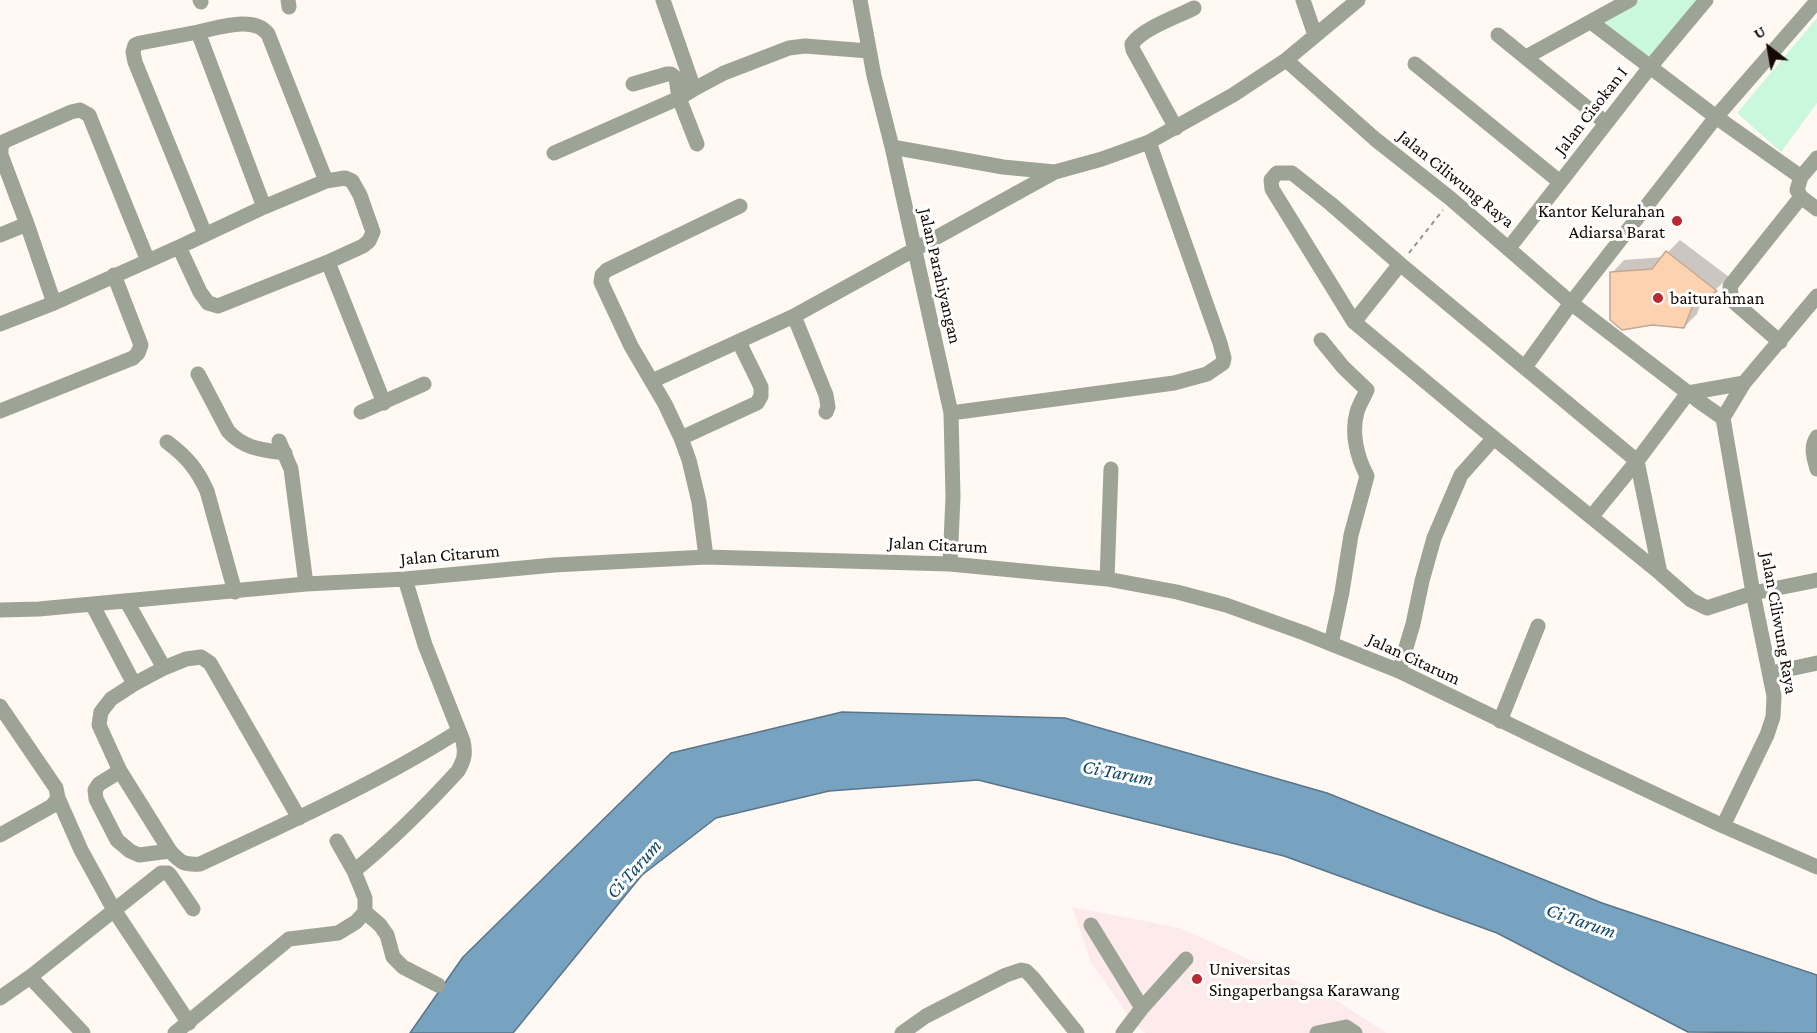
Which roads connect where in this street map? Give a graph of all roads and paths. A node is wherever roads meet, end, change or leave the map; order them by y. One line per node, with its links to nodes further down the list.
1 (663, 0): 19 (street)
2 (860, 0): 13 (street, Jalan Parahiyangan)
3 (1303, 0): 11 (street)
4 (1358, 0): 11 (street)
5 (1630, 0): 9 (street)
6 (1706, 0): 17 (street, Jalan Cisokan I)
7 (1817, 1): 21 (street)
8 (1194, 8): 23 (street)
9 (1591, 22): 14 (street); 17 (street)
10 (198, 32): 31 (street); 36 (street); 39 (street)
11 (1315, 35): 15 (street)
12 (1498, 35): 14 (street)
13 (869, 51): 19 (street); 26 (street, Jalan Parahiyangan)
14 (1526, 57): 22 (street)
15 (1286, 60): 23 (street); 34 (street, Jalan Ciliwung Raya)
16 (1415, 64): 32 (street)
17 (1650, 67): 21 (street); 22 (street, Jalan Cisokan I)
18 (633, 84): 20 (street)
19 (693, 89): 20 (street)
20 (678, 98): 25 (street); 27 (street)
21 (1716, 117): 30 (street); 50 (street)
22 (1606, 123): 32 (street, Jalan Cisokan I)
23 (1176, 128): 24 (street)
24 (1149, 142): 29 (street); 67 (street)
25 (697, 144)
26 (892, 147): 29 (street); 43 (street, Jalan Parahiyangan)
27 (554, 153)
28 (1817, 158): 30 (street)
29 (1055, 172): 43 (street)
30 (1801, 177): 33 (street)
31 (326, 181): 36 (street); 45 (street)
32 (1560, 182): 42 (street, Jalan Cisokan I)
33 (1801, 197): 37 (street); 56 (street)
34 (1451, 199): 42 (street, Jalan Ciliwung Raya); 46 (path)
35 (740, 206): 59 (street)
36 (264, 207): 39 (street)
37 (1817, 209)
38 (27, 224): 40 (street); 44 (street); 49 (street)
39 (205, 234): 41 (street)
40 (0, 235)
41 (179, 248): 44 (street); 45 (street)
42 (1509, 248): 50 (street, Jalan Ciliwung Raya)
43 (914, 251): 51 (street); 67 (street, Jalan Parahiyangan)
44 (148, 261): 47 (street)
45 (328, 262): 63 (street)
46 (1400, 264): 52 (street); 52 (street); 57 (street)
47 (114, 275): 49 (street); 64 (street)
48 (1817, 296): 56 (street)
49 (54, 303): 53 (street)
50 (1571, 303): 57 (street); 62 (street, Jalan Ciliwung Raya)
51 (794, 316): 55 (street); 66 (street)
52 (1354, 322): 71 (street)
53 (0, 324)
54 (1321, 340): 90 (street)
55 (739, 342): 59 (street); 70 (street)
56 (1780, 342): 60 (street)
57 (1525, 367): 73 (street)
58 (198, 374): 83 (street)
59 (652, 381): 70 (street)
60 (1744, 383): 62 (street); 68 (street)
61 (424, 384): 63 (street)
62 (1688, 393): 68 (street, Jalan Ciliwung Raya); 73 (street)
63 (384, 403): 65 (street)
64 (0, 411)
65 (361, 412)
66 (826, 412)
67 (951, 413): 78 (street, Jalan Parahiyangan)
68 (1723, 418): 85 (street, Jalan Ciliwung Raya)
69 (1817, 437): 75 (street)
70 (681, 438): 77 (street)
71 (1494, 438): 76 (street); 93 (street)
72 (167, 442): 84 (street)
73 (1637, 461): 76 (street); 79 (street)
74 (1111, 469): 81 (street)
75 (1817, 469)
76 (1592, 516): 79 (street)
77 (705, 557): 78 (street, Jalan Citarum); 80 (street, Jalan Citarum)
78 (950, 564): 81 (street, Jalan Citarum)
79 (1660, 573): 85 (street)
80 (405, 579): 83 (street, Jalan Citarum); 98 (street)
81 (1107, 579): 90 (street, Jalan Citarum)
82 (1817, 580): 85 (street)
83 (306, 584): 84 (street, Jalan Citarum)
84 (235, 592): 86 (street, Jalan Citarum)
85 (1753, 593): 94 (street, Jalan Ciliwung Raya)
86 (127, 602): 87 (street, Jalan Citarum); 92 (street)
87 (92, 604): 88 (street, Jalan Citarum); 95 (street)
88 (0, 610)
89 (1538, 626): 97 (street)
90 (1331, 644): 93 (street, Jalan Citarum)
91 (1817, 663): 94 (street)
92 (164, 668): 95 (street); 101 (street)
93 (1399, 671): 97 (street, Jalan Citarum)
94 (1771, 674): 102 (street, Jalan Ciliwung Raya)
95 (134, 684): 99 (street)
96 (0, 706): 100 (street)
97 (1500, 721): 102 (street, Jalan Citarum)
98 (459, 731): 101 (street); 107 (street)
99 (120, 771): 105 (street); 105 (street)
100 (58, 798): 103 (street); 109 (street)
101 (299, 818): 105 (street)
102 (1723, 826): 106 (street, Jalan Citarum)
103 (0, 835)
104 (337, 841): 107 (street)
105 (170, 851)
106 (1817, 867)
107 (354, 871): 110 (street)
108 (193, 909): 109 (street)
109 (114, 910): 113 (street); 117 (street)
110 (365, 912): 114 (street); 117 (street)
111 (1091, 925): 116 (street)
112 (1186, 959): 116 (street)
113 (30, 976): 115 (street); 118 (street)
114 (438, 985)
115 (0, 998)
116 (1142, 1008): 122 (street)
117 (189, 1023): 119 (street)
118 (83, 1033)
119 (175, 1033)
120 (902, 1033): 121 (street)
121 (1077, 1033)
122 (1122, 1033)
123 (1317, 1033): 124 (street)
124 (1355, 1033)

